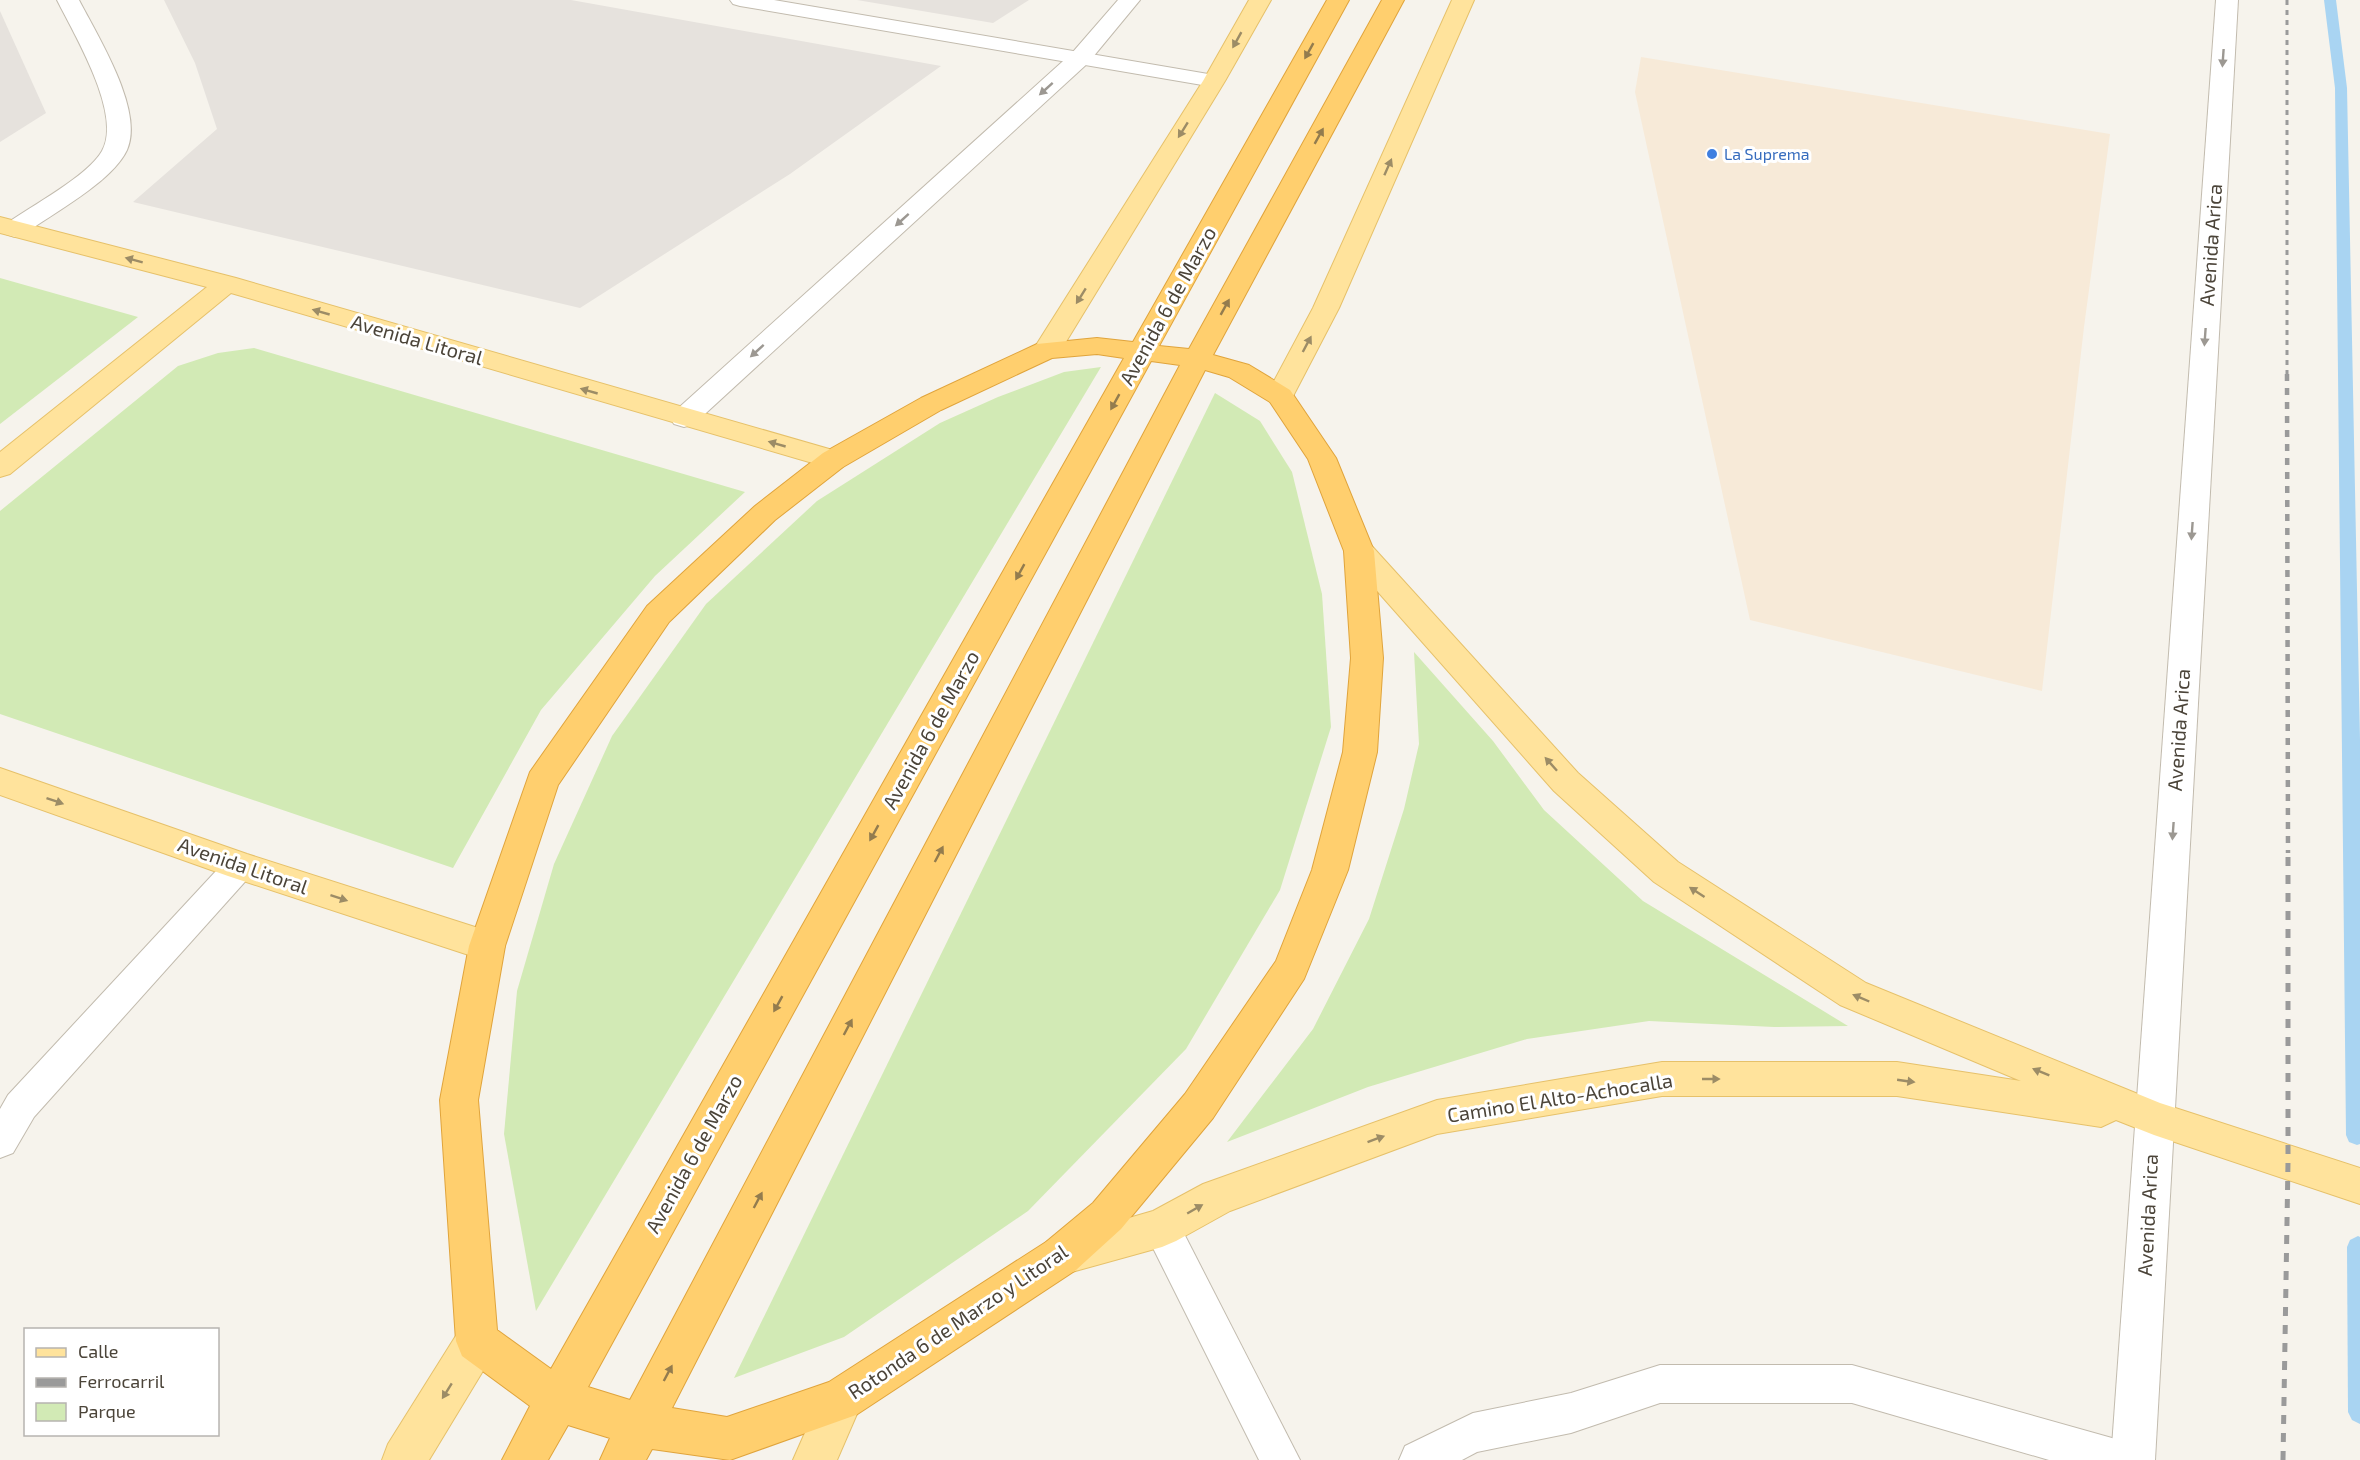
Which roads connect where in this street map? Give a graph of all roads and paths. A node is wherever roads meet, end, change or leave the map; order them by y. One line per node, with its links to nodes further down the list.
1 (68, 0): 11 (street)
2 (740, 0): 9 (lane)
3 (1129, 0): 9 (street)
4 (1260, 0): 10 (main road, one-way to 10)
5 (1338, 0): 14 (highway, Avenida 6 de Marzo, one-way to 14)
6 (1393, 0): 15 (highway, one-way to 6)
7 (1463, 0): 16 (main road, one-way to 7)
8 (2227, 0): 24 (street, Avenida Arica, one-way to 24)
9 (1080, 58): 10 (lane); 17 (street, one-way to 17)
10 (1214, 81): 13 (main road, one-way to 13)
11 (7, 227): 12 (main road, Avenida Litoral, one-way to 11)
12 (227, 284): 17 (main road, Avenida Litoral, one-way to 12); 19 (main road)
13 (1047, 351): 14 (highway, Rotonda 6 de Marzo y Litoral); 18 (highway, Rotonda 6 de Marzo y Litoral)
14 (1144, 351): 15 (highway, Rotonda 6 de Marzo y Litoral); 30 (highway, Avenida 6 de Marzo, one-way to 30)
15 (1197, 358): 16 (highway, Rotonda 6 de Marzo y Litoral); 32 (highway, one-way to 15)
16 (1280, 396): 20 (highway, Rotonda 6 de Marzo y Litoral)
17 (684, 418): 18 (main road, Avenida Litoral, one-way to 17)
18 (833, 460): 23 (highway, Rotonda 6 de Marzo y Litoral)
19 (0, 467)
20 (1359, 551): 24 (main road, Camino El Alto-Achocalla, one-way to 20); 28 (highway, Rotonda 6 de Marzo y Litoral)
21 (0, 781): 22 (main road, Avenida Litoral, one-way to 22)
22 (240, 866): 23 (main road, Avenida Litoral, one-way to 23); 25 (lane)
23 (487, 946): 29 (highway, Rotonda 6 de Marzo y Litoral)
24 (2154, 1118): 26 (main road, Camino El Alto-Achocalla); 27 (main road, Camino El Alto-Achocalla, one-way to 24); 39 (street, Avenida Arica)
25 (0, 1142)
26 (2360, 1186)
27 (1162, 1228): 28 (main road, Camino El Alto-Achocalla); 36 (lane)
28 (1061, 1256): 31 (highway, Rotonda 6 de Marzo y Litoral)
29 (477, 1341): 30 (highway, Rotonda 6 de Marzo y Litoral); 33 (main road, one-way to 33)
30 (557, 1400): 32 (highway, Rotonda 6 de Marzo y Litoral); 34 (highway, Avenida 6 de Marzo)
31 (841, 1400): 32 (highway, Rotonda 6 de Marzo y Litoral); 35 (main road)
32 (631, 1442)
33 (404, 1460)
34 (524, 1460)
35 (815, 1460)
36 (1280, 1460)
37 (1419, 1460): 38 (lane)
38 (2119, 1460)
39 (2133, 1460)

